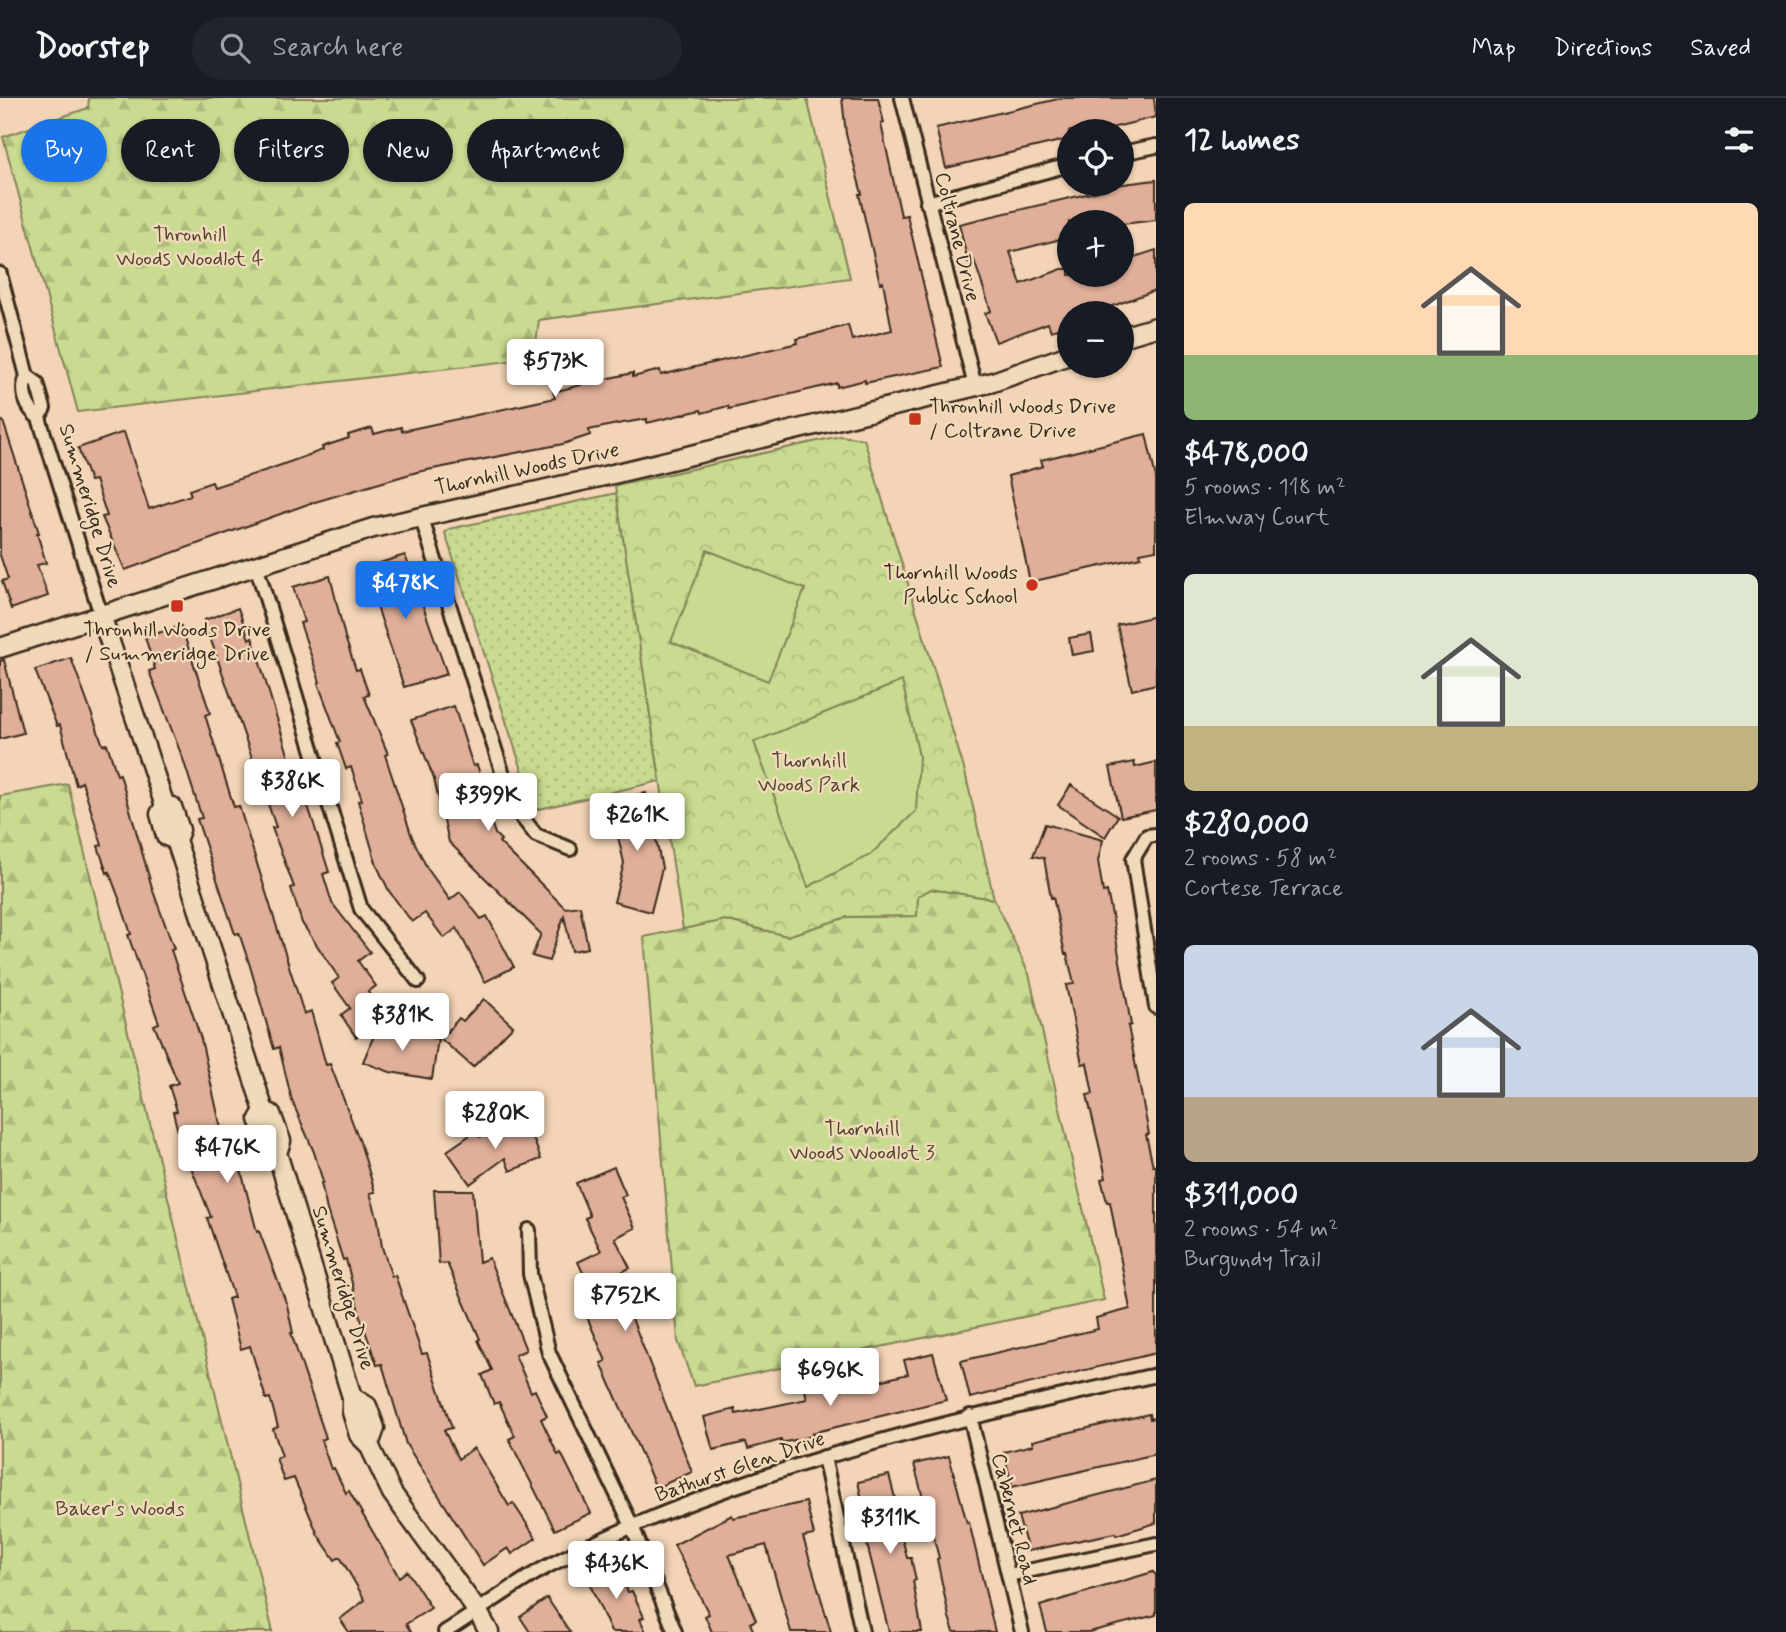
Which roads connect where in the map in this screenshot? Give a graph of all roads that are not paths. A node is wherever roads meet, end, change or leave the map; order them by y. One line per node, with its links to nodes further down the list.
1 (902, 98): 5 (street, Coltrane Drive)
2 (1156, 146): 3 (street)
3 (1134, 151)
4 (1057, 168): 5 (street)
5 (928, 203): 10 (street, Coltrane Drive)
6 (0, 274): 13 (street, Summeridge Drive)
7 (1156, 327): 8 (street)
8 (1134, 333)
9 (1057, 359): 10 (street, Thornhill Woods Drive)
10 (975, 386): 11 (street, Thornhill Woods Drive)
11 (421, 516): 12 (street, Thornhill Woods Drive); 16 (street)
12 (256, 565): 13 (street, Thornhill Woods Drive); 17 (street)
13 (101, 615): 14 (street, Thornhill Woods Drive); 26 (street, Summeridge Drive)
14 (0, 648)
15 (1156, 835): 18 (street)
16 (570, 849)
17 (418, 981)
18 (1156, 1007)
19 (529, 1230): 23 (street)
20 (1156, 1375): 21 (street, Bathurst Glen Drive)
21 (970, 1416): 22 (street, Bathurst Glen Drive); 25 (street, Cabernet Road)
22 (824, 1457): 23 (street, Bathurst Glen Drive); 30 (street)
23 (632, 1525): 26 (street, Bathurst Glen Drive); 29 (street)
24 (1156, 1544): 25 (street)
25 (1009, 1576): 31 (street, Cabernet Road)
26 (478, 1612): 27 (street, Bathurst Glen Drive); 28 (street, Summeridge Drive)
27 (445, 1632)
28 (489, 1632)
29 (675, 1632)
30 (862, 1632)
31 (1022, 1632)

